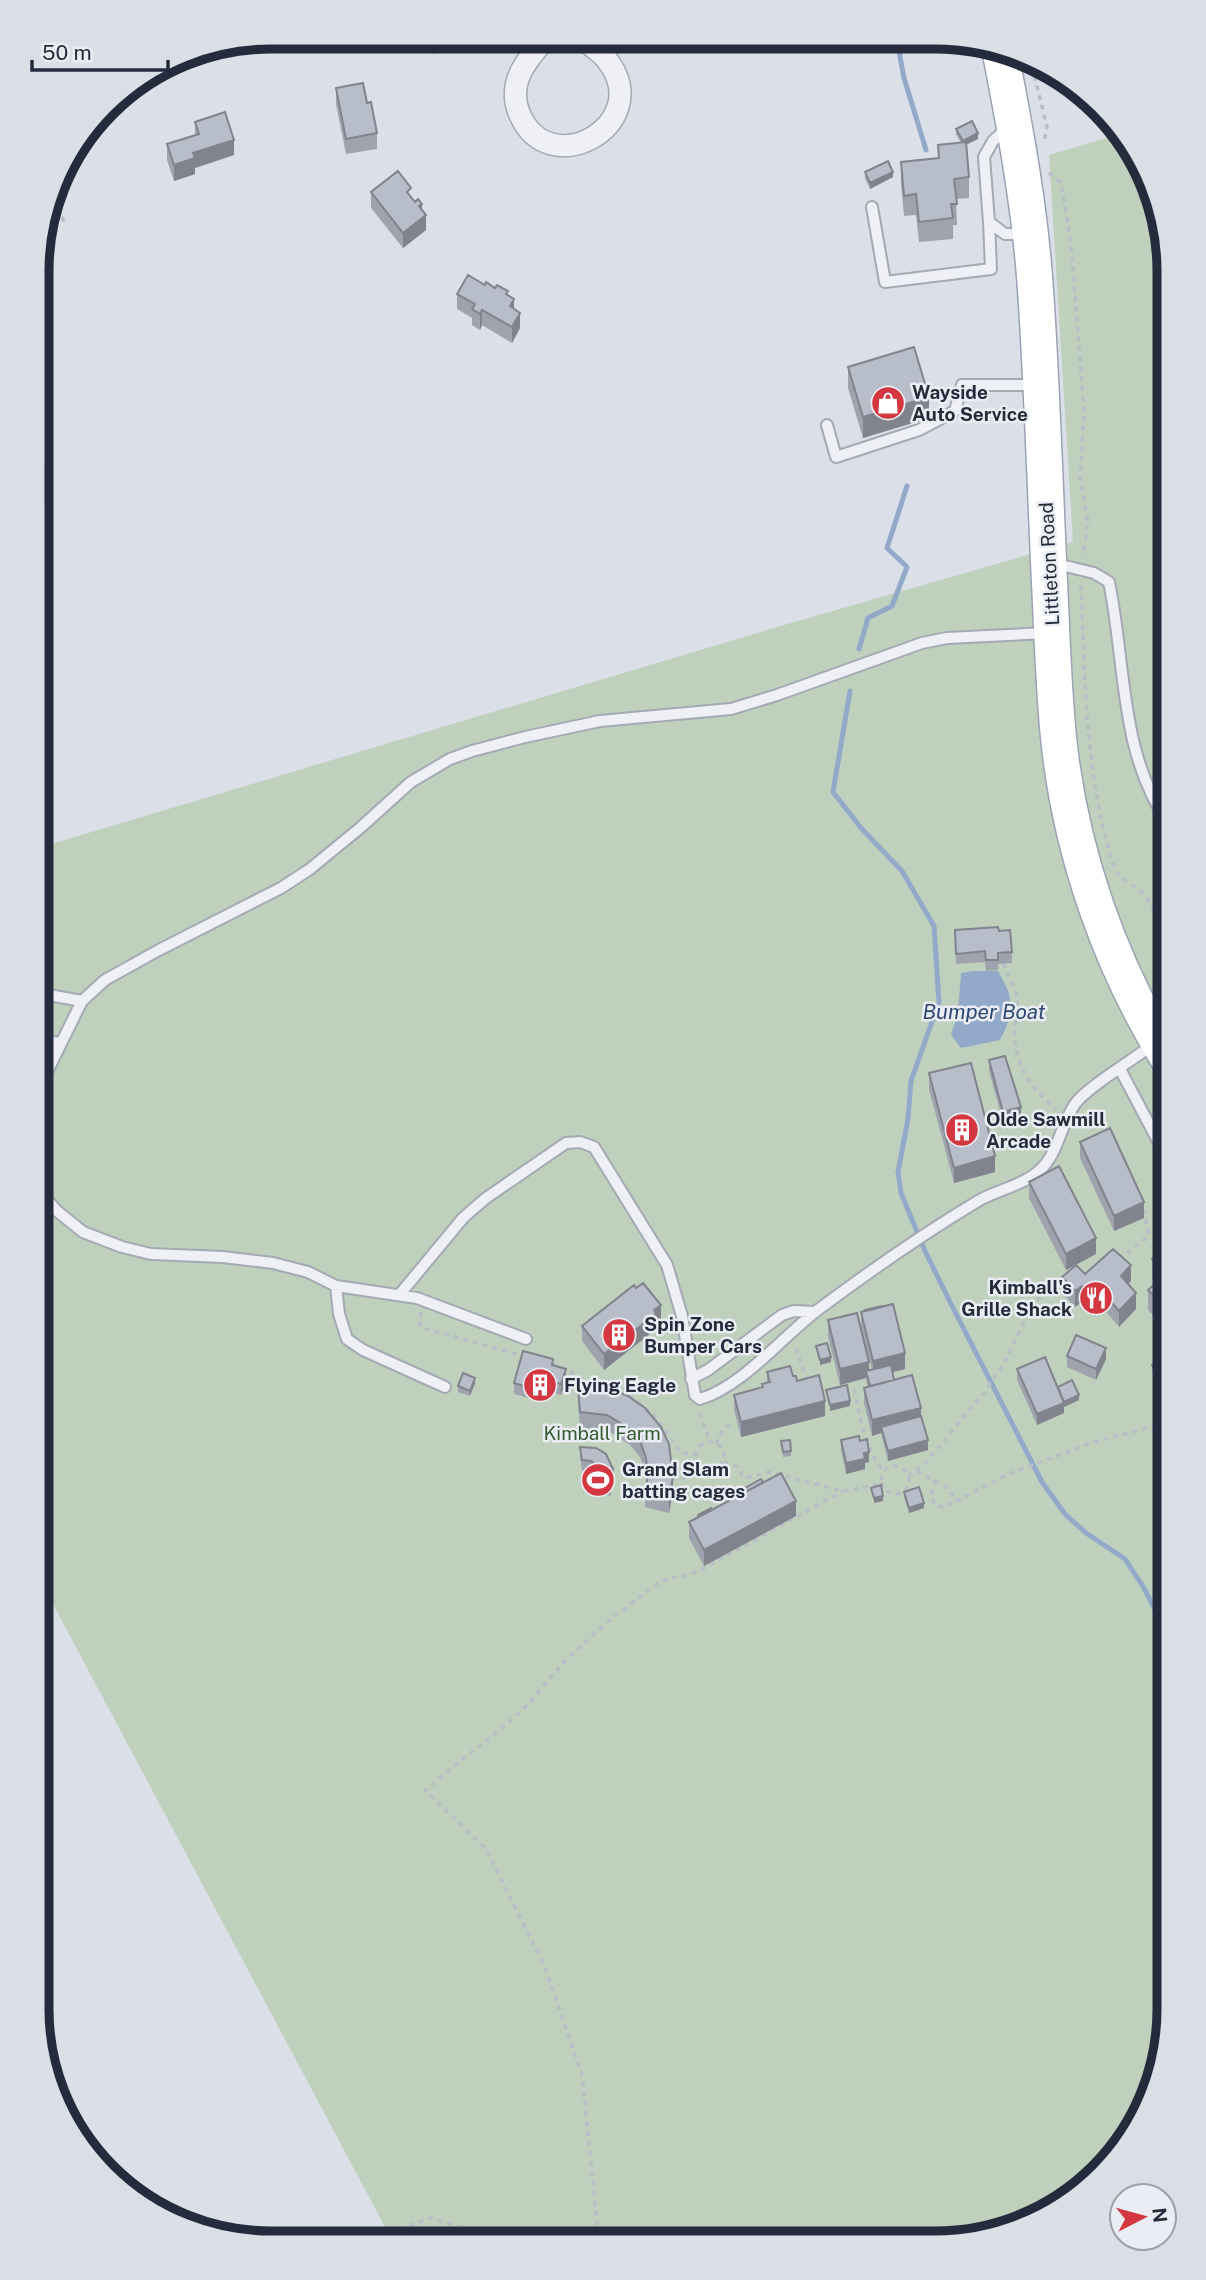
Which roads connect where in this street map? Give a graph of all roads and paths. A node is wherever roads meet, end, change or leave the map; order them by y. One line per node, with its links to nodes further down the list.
1 (537, 49): 2 (street)
2 (595, 49)
3 (1002, 59): 5 (main road, Littleton Road)
4 (1034, 72): 6 (path)
5 (1013, 121): 10 (lane); 12 (main road, Littleton Road)
6 (1040, 150)
7 (1045, 170): 15 (path)
8 (872, 207): 10 (lane)
9 (58, 211): 11 (path)
10 (989, 222): 12 (lane)
11 (66, 224)
12 (1030, 234): 13 (main road, Littleton Road)
13 (1041, 385): 14 (lane); 15 (main road, Littleton Road)
14 (827, 425)
15 (1065, 566): 16 (main road, Littleton Road); 17 (lane); 18 (path)
16 (1052, 633): 21 (lane); 22 (main road, Littleton Road)
17 (1157, 805)
18 (1157, 924)
19 (1004, 963): 28 (path)
20 (49, 995): 21 (lane)
21 (82, 1001): 24 (lane)
22 (1157, 1039)
23 (49, 1042): 24 (lane)
24 (60, 1044): 26 (lane)
25 (1157, 1054): 27 (lane)
26 (49, 1067)
27 (1120, 1069): 28 (lane); 30 (lane)
28 (1067, 1118): 29 (path); 38 (lane)
29 (1111, 1139)
30 (1157, 1139)
31 (1140, 1199): 33 (path)
32 (49, 1202): 35 (lane)
33 (1113, 1254)
34 (1073, 1281): 57 (path)
35 (336, 1286): 36 (lane); 45 (lane)
36 (400, 1294): 37 (lane); 43 (lane)
37 (424, 1300): 40 (lane); 41 (path)
38 (815, 1312): 39 (lane); 43 (lane)
39 (793, 1332): 44 (path); 48 (lane)
40 (526, 1339)
41 (537, 1360)
42 (549, 1363): 54 (path)
43 (691, 1379): 48 (lane)
44 (808, 1384)
45 (444, 1387)
46 (854, 1389): 49 (path)
47 (867, 1393): 49 (path)
48 (695, 1395): 52 (path)
49 (855, 1397): 58 (path)
50 (734, 1421): 53 (path)
51 (1157, 1425): 64 (path)
52 (710, 1442): 53 (path); 54 (path)
53 (716, 1444): 55 (path)
54 (696, 1454): 56 (path)
55 (724, 1461): 56 (path); 63 (path)
56 (699, 1465): 60 (path)
57 (916, 1471): 59 (path); 61 (path)
58 (884, 1472): 59 (path); 62 (path)
59 (908, 1476): 62 (path)
60 (682, 1479)
61 (936, 1480): 64 (path); 64 (path)
62 (881, 1484): 63 (path)
63 (843, 1491): 67 (path)
64 (957, 1501)
65 (394, 2231): 66 (path)
66 (473, 2231)
67 (598, 2231)

